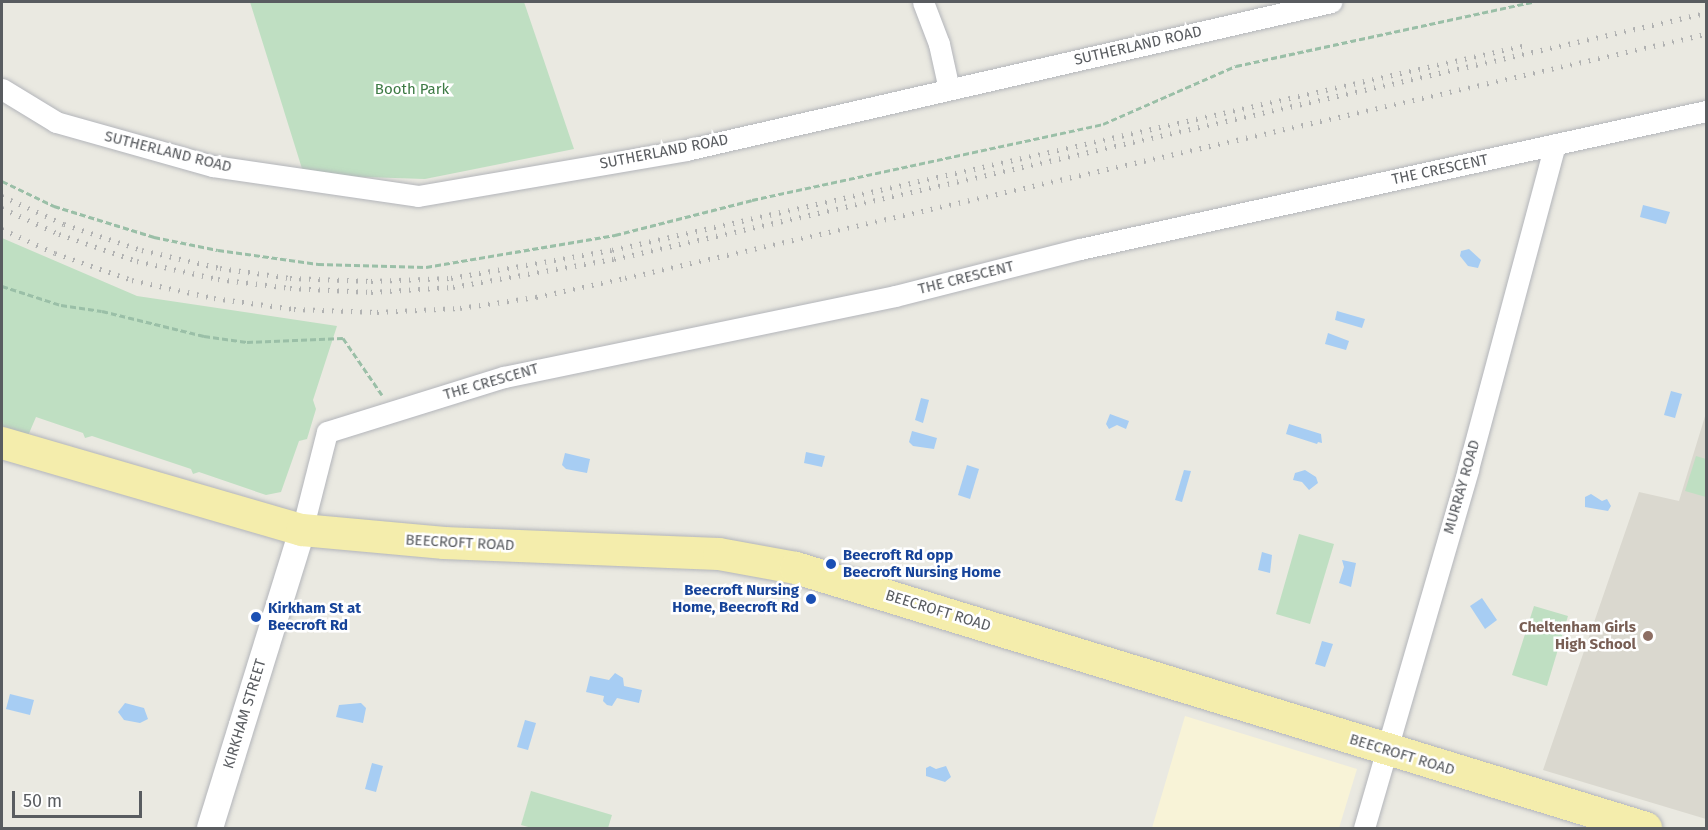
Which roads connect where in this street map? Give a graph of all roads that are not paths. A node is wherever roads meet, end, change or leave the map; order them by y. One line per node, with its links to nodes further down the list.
1 (923, 2): 4 (street)
2 (1331, 2): 4 (street, SUTHERLAND ROAD)
3 (2, 89): 4 (street, SUTHERLAND ROAD)
4 (949, 89)
5 (1707, 111): 6 (street, THE CRESCENT)
6 (1555, 144): 8 (street, THE CRESCENT); 9 (street, MURRAY ROAD)
7 (2, 443): 8 (main road, BEECROFT ROAD)
8 (302, 530): 9 (main road, BEECROFT ROAD); 10 (street, KIRKHAM STREET)
9 (1388, 750): 11 (street, MURRAY ROAD); 12 (main road, BEECROFT ROAD)
10 (210, 828)
11 (1364, 828)
12 (1646, 828)

